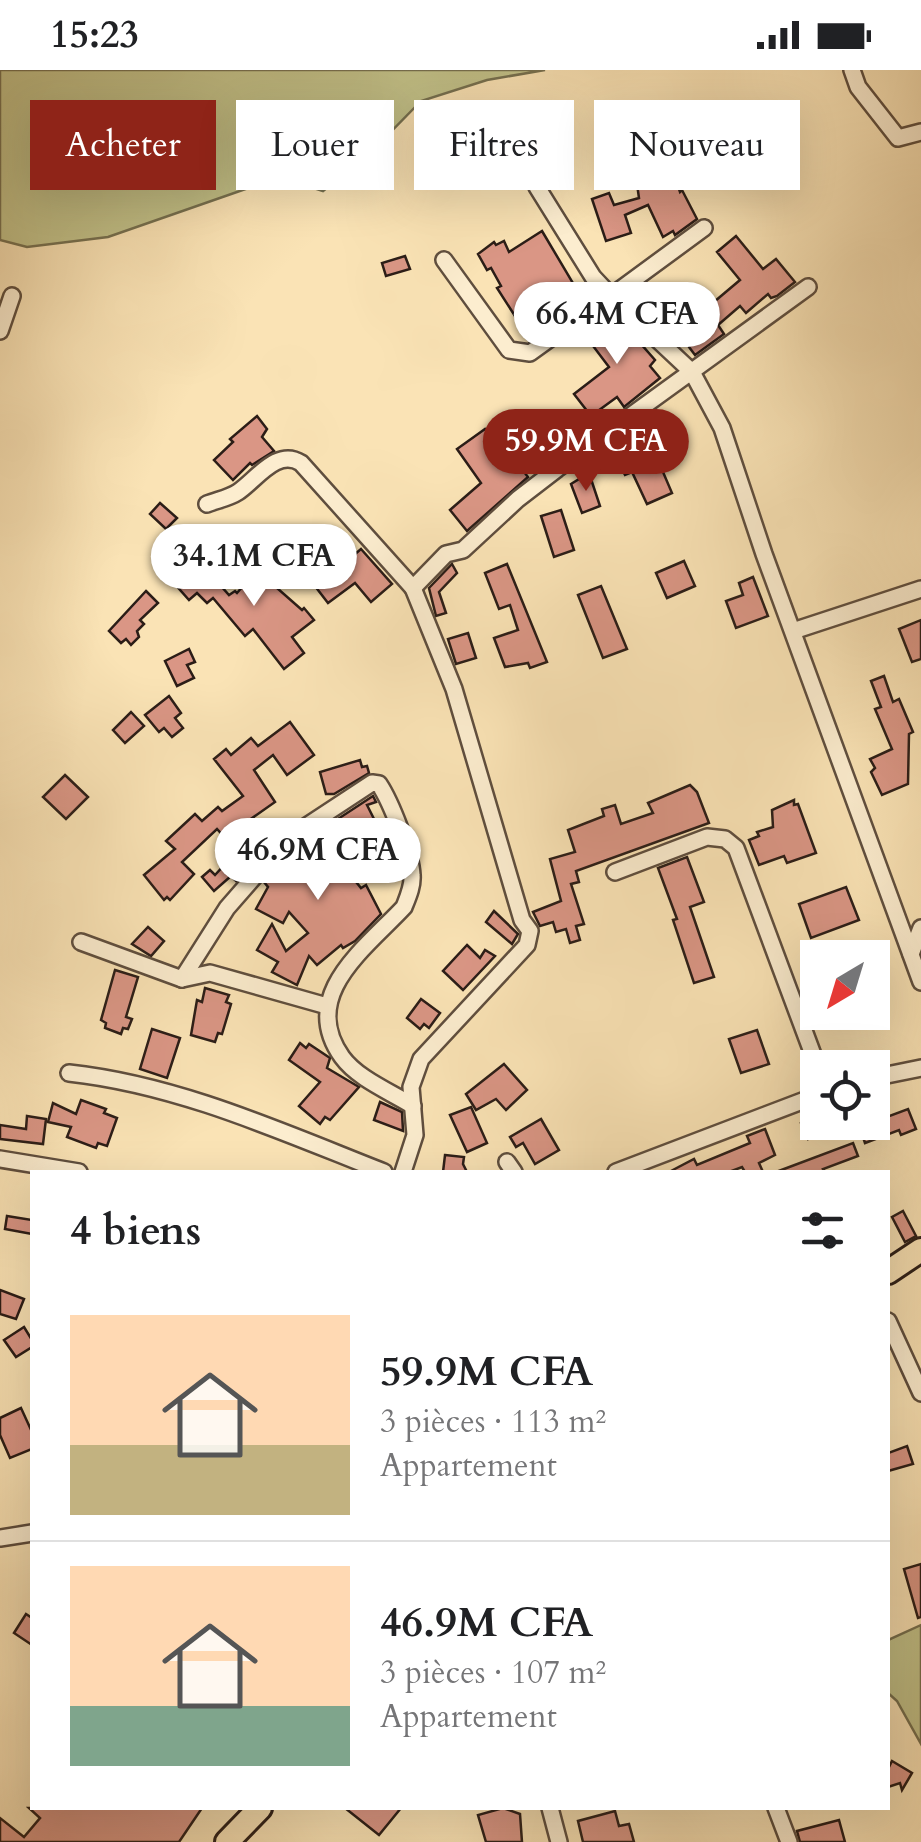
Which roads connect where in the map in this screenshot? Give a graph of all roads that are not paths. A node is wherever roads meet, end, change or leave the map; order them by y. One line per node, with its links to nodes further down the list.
1 (852, 70): 2 (street)
2 (921, 132)
3 (539, 190): 7 (street)
4 (704, 228): 7 (street)
5 (444, 260): 7 (street)
6 (808, 288): 10 (street)
7 (609, 295): 10 (street)
8 (12, 296): 9 (street)
9 (0, 331)
10 (692, 372): 12 (street); 14 (street)
11 (206, 504): 12 (street)
12 (413, 588): 27 (street)
13 (921, 589): 14 (street)
14 (793, 631): 18 (street)
15 (615, 872): 22 (street)
16 (921, 928): 18 (street)
17 (82, 942): 19 (street)
18 (910, 954): 20 (street)
19 (182, 978): 21 (street); 21 (street)
20 (921, 982)
21 (327, 1006): 27 (street)
22 (811, 1050)
23 (921, 1068): 25 (street)
24 (69, 1073): 30 (street)
25 (890, 1074)
26 (800, 1102): 32 (street)
27 (413, 1106): 31 (street)
28 (0, 1159): 29 (street)
29 (67, 1170)
30 (379, 1170)
31 (404, 1170)
32 (621, 1170)
33 (921, 1250): 34 (highway)
34 (890, 1271)
35 (890, 1325): 36 (street)
36 (921, 1393)
37 (30, 1533): 38 (street)
38 (0, 1538)
39 (258, 1810): 42 (highway)
40 (551, 1810): 43 (street)
41 (777, 1810): 44 (street)
42 (227, 1842)
43 (560, 1842)
44 (788, 1842)

